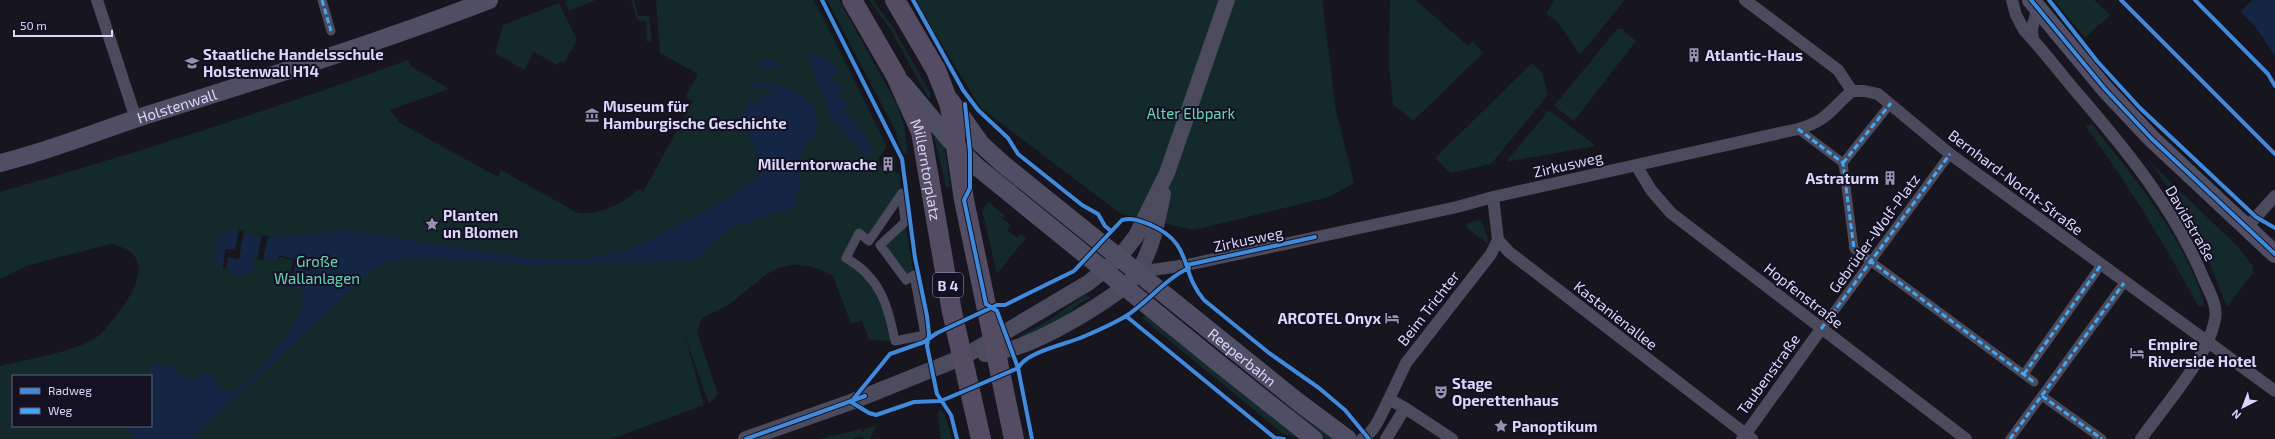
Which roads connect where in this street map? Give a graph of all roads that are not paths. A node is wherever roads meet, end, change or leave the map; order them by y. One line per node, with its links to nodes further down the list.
1 (97, 0): 16 (street)
2 (322, 0): 10 (street)
3 (489, 0): 16 (main road, Holstenwall)
4 (852, 0): 12 (main road, B 4)
5 (895, 0): 14 (main road, B 4)
6 (1227, 0): 23 (street)
7 (1745, 0): 13 (street)
8 (2012, 0): 11 (street, Davidstraße)
9 (2034, 4): 11 (street); 26 (main road)
10 (331, 31)
11 (2033, 40): 38 (street, Davidstraße)
12 (896, 76): 18 (main road, Millerntorplatz); 40 (main road, Millerntorplatz / B 4)
13 (1852, 91): 15 (street, Bernhard-Nocht-Straße); 17 (street, Zirkusweg)
14 (946, 94): 18 (main road, B 4); 29 (main road)
15 (1891, 103): 19 (street, Bernhard-Nocht-Straße); 21 (street)
16 (136, 119): 20 (main road, Holstenwall)
17 (1798, 129): 21 (street); 22 (street, Zirkusweg)
18 (956, 146): 32 (main road, Millerntorplatz); 39 (main road, B 4)
19 (1950, 154): 30 (street, Gebrüder-Wolf-Platz); 31 (street, Bernhard-Nocht-Straße)
20 (0, 163)
21 (1843, 163): 30 (street)
22 (1636, 165): 25 (street, Zirkusweg); 36 (street, Hopfenstraße)
23 (1167, 173): 29 (street); 33 (street)
24 (2275, 196): 26 (street)
25 (1493, 197): 27 (street); 33 (street, Zirkusweg)
26 (2246, 228): 28 (main road)
27 (1498, 240): 45 (street, Beim Trichter); 47 (street, Kastanienallee)
28 (2275, 254)
29 (1119, 258): 32 (street); 33 (main road)
30 (1871, 262): 36 (street, Gebrüder-Wolf-Platz); 41 (street)
31 (2101, 265): 34 (street, Bernhard-Nocht-Straße); 41 (street)
32 (1105, 271): 35 (main road, Millerntorplatz); 39 (street)
33 (1138, 272): 35 (street); 52 (main road, Reeperbahn)
34 (2124, 283): 38 (street, Bernhard-Nocht-Straße); 44 (street)
35 (1124, 287): 39 (street); 51 (main road, Reeperbahn)
36 (1821, 329): 47 (street, Taubenstraße); 56 (street, Hopfenstraße)
37 (895, 341): 37 (street)
38 (2207, 343): 43 (street, Bernhard-Nocht-Straße); 59 (street, Davidstraße)
39 (994, 345): 40 (street); 50 (main road, B 4)
40 (963, 357): 48 (street); 49 (main road, B 4)
41 (2024, 374): 42 (street)
42 (2034, 382)
43 (2275, 391)
44 (2042, 396): 57 (street); 58 (street)
45 (1389, 399): 46 (street); 53 (street, Beim Trichter)
46 (1405, 408): 54 (street); 55 (street)
47 (1746, 437)
48 (746, 439)
49 (981, 439)
50 (1014, 439)
51 (1314, 439)
52 (1348, 439)
53 (1362, 439)
54 (1386, 439)
55 (1452, 439)
56 (1966, 439)
57 (2010, 439)
58 (2102, 439)
59 (2141, 439)

